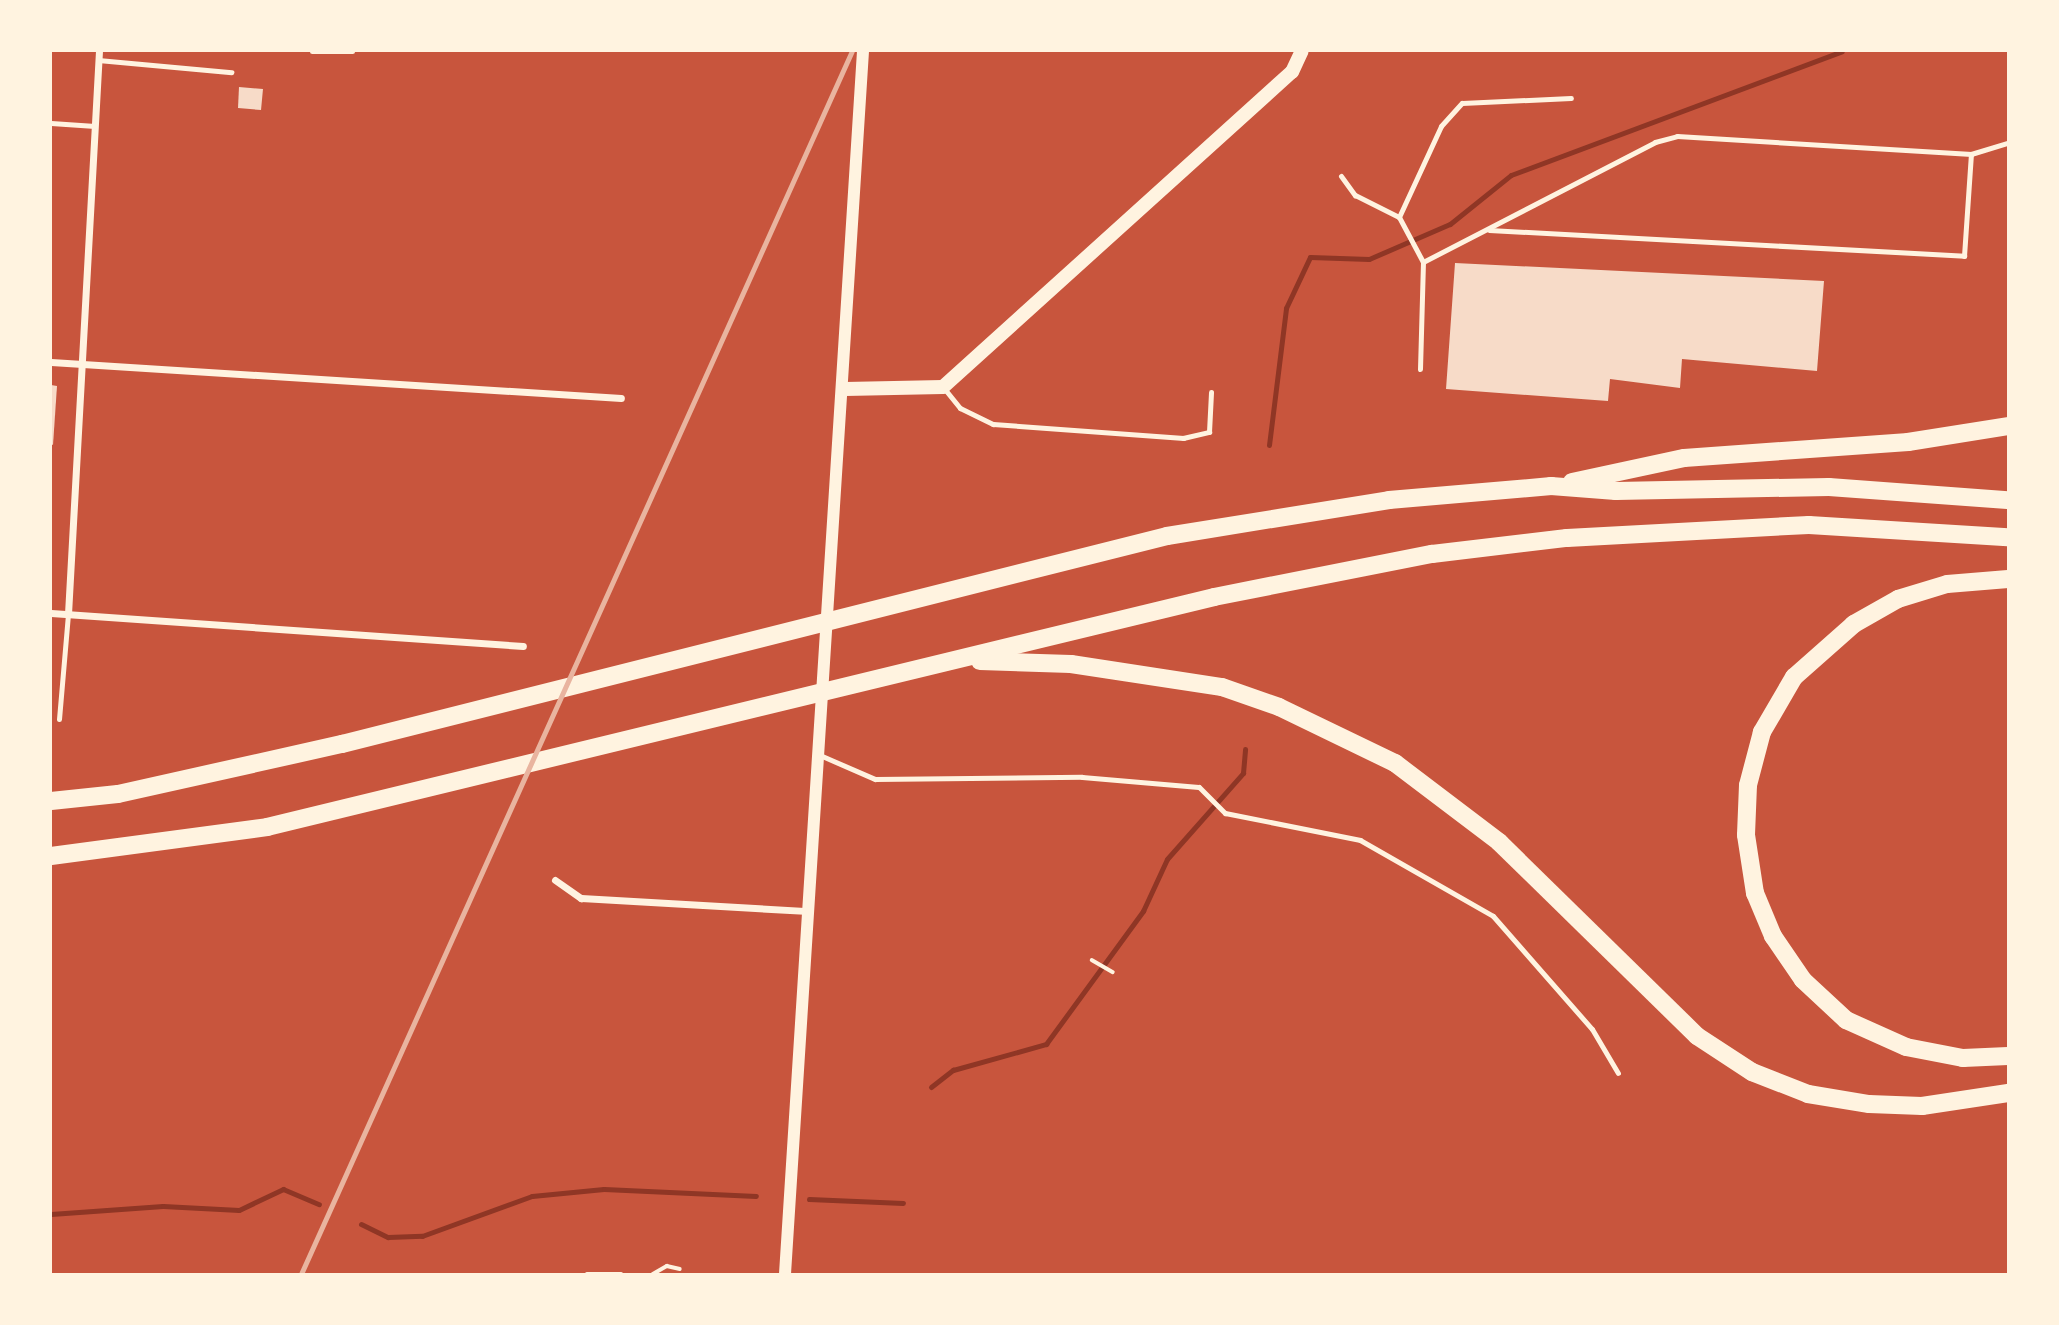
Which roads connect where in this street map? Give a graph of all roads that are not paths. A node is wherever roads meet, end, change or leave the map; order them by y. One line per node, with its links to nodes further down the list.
1 (99, 51): 6 (street)
2 (312, 51): 3 (lane)
3 (352, 51)
4 (863, 51): 21 (street)
5 (1302, 51): 20 (main road)
6 (98, 60): 7 (lane); 10 (street)
7 (231, 72)
8 (1571, 98): 14 (lane)
9 (51, 123): 10 (lane)
10 (95, 125): 18 (street)
11 (2008, 143): 12 (lane)
12 (1971, 153): 15 (lane); 15 (lane)
13 (1341, 176): 14 (lane)
14 (1399, 217): 16 (lane)
15 (1486, 230): 16 (lane)
16 (1423, 262): 19 (lane)
17 (51, 362): 18 (street)
18 (83, 364): 23 (street); 30 (street)
19 (1420, 369)
20 (943, 387): 21 (main road); 22 (lane)
21 (845, 389): 34 (street)
22 (1211, 392)
23 (621, 398)
24 (2008, 426): 25 (highway)
25 (1551, 486): 26 (highway); 35 (highway)
26 (2008, 500)
27 (2008, 537): 32 (highway)
28 (2008, 579): 39 (highway)
29 (51, 613): 30 (street)
30 (68, 614): 31 (street); 33 (lane)
31 (523, 646)
32 (954, 661): 36 (highway); 41 (highway)
33 (59, 719)
34 (821, 756): 38 (street); 40 (lane)
35 (51, 800)
36 (51, 856)
37 (555, 880): 38 (street)
38 (810, 911): 42 (street)
39 (2008, 1056)
40 (1618, 1073)
41 (2008, 1093)
42 (785, 1274)

